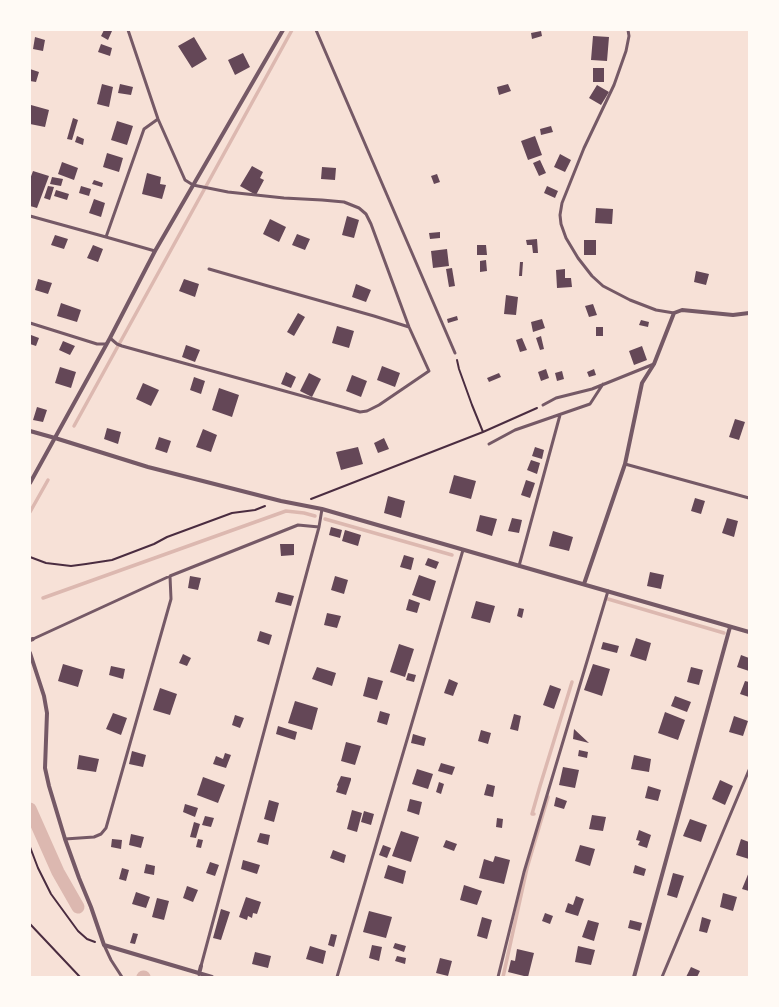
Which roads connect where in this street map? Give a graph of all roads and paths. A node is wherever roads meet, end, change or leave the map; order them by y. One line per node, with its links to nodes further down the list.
1 (128, 30): 5 (lane)
2 (283, 30): 6 (street)
3 (316, 30): 17 (lane)
4 (628, 30): 11 (lane)
5 (158, 119): 6 (lane); 8 (lane)
6 (193, 185): 9 (street); 14 (lane)
7 (30, 216): 8 (lane)
8 (106, 236): 9 (lane)
9 (155, 251): 15 (street)
10 (209, 269): 14 (lane)
11 (674, 313): 12 (street); 18 (street)
12 (749, 313)
13 (30, 323): 16 (lane)
14 (409, 327): 15 (lane)
15 (110, 338): 16 (street)
16 (106, 344): 24 (street)
17 (455, 353): 23 (path)
18 (654, 364): 19 (lane); 26 (street)
19 (603, 384): 20 (lane); 21 (lane)
20 (543, 405): 23 (path)
21 (560, 415): 25 (lane); 35 (lane)
22 (30, 431): 24 (street)
23 (483, 432): 29 (path)
24 (55, 438): 27 (street); 30 (street)
25 (489, 444)
26 (625, 464): 28 (lane); 37 (street)
27 (30, 483)
28 (749, 498)
29 (310, 499)
30 (281, 501): 31 (street); 34 (path)
31 (322, 509): 32 (lane); 33 (street)
32 (319, 527): 36 (lane); 48 (lane)
33 (463, 550): 35 (street); 53 (lane)
34 (30, 557)
35 (519, 566): 37 (street)
36 (170, 576): 41 (lane); 44 (lane)
37 (584, 584): 38 (street)
38 (608, 591): 39 (street); 54 (lane)
39 (730, 627): 40 (street); 55 (street)
40 (749, 632)
41 (31, 639)
42 (30, 653): 44 (street)
43 (749, 770): 56 (lane)
44 (65, 839): 47 (street)
45 (30, 847): 47 (path)
46 (30, 924): 50 (path)
47 (104, 945): 49 (street); 51 (lane)
48 (201, 966): 49 (street)
49 (199, 974): 52 (street)
50 (80, 977)
51 (122, 977)
52 (212, 977)
53 (337, 977)
54 (498, 977)
55 (634, 977)
56 (662, 977)

